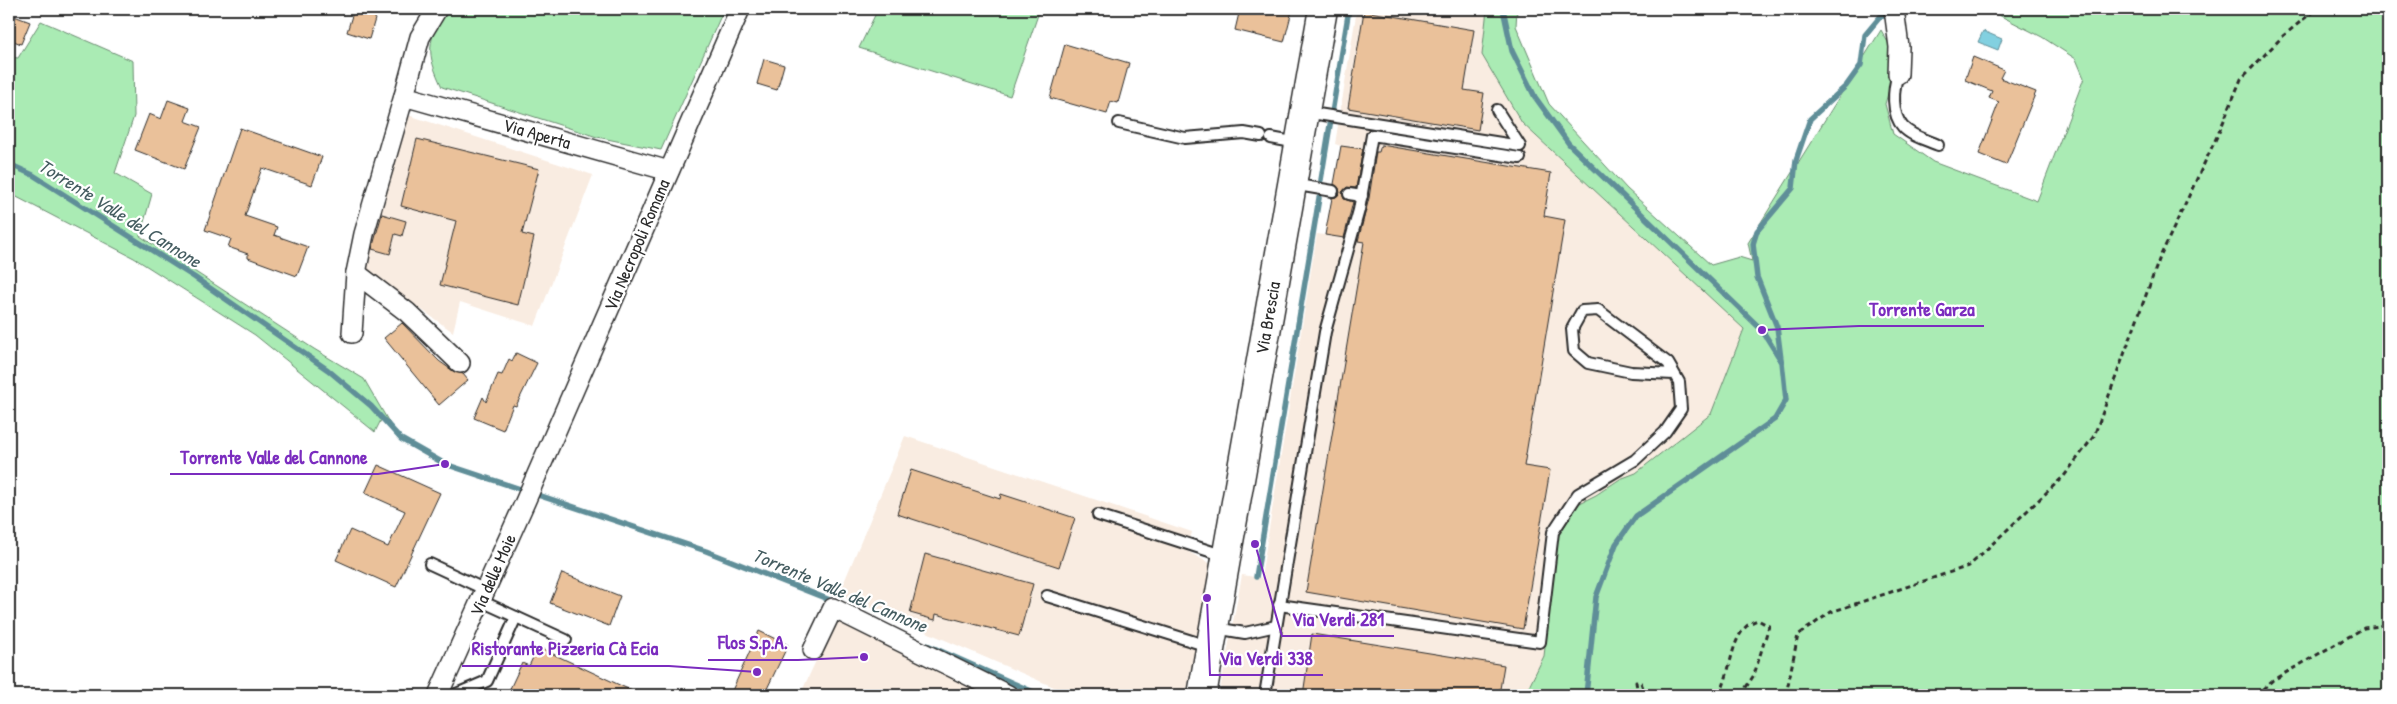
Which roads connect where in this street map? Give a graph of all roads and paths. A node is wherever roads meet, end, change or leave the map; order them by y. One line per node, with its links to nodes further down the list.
1 (437, 9): 7 (street)
2 (740, 9): 16 (street, Via Necropoli Romana)
3 (1324, 9): 9 (main road, Via Brescia)
4 (1894, 9): 6 (street)
5 (2316, 9): 47 (path)
6 (1898, 74): 14 (lane)
7 (404, 96): 16 (street, Via Aperta); 21 (street)
8 (1497, 110): 9 (lane)
9 (1313, 113): 13 (main road, Via Brescia)
10 (1119, 123): 11 (lane)
11 (1261, 136)
12 (1271, 138): 13 (lane)
13 (1299, 143): 17 (main road, Via Brescia)
14 (1938, 145)
15 (1520, 158): 20 (lane)
16 (669, 171): 25 (street, Via Necropoli Romana)
17 (1291, 184): 18 (lane); 27 (main road, Via Brescia)
18 (1333, 191)
19 (1349, 194): 20 (lane)
20 (1362, 196): 31 (lane)
21 (356, 272): 22 (street); 23 (street)
22 (352, 333)
23 (460, 364)
24 (1674, 374): 24 (lane); 31 (lane)
25 (534, 482): 29 (street, Via delle Moie)
26 (1098, 515): 27 (lane)
27 (1227, 557): 36 (main road, Via Brescia)
28 (430, 564): 29 (lane)
29 (483, 595): 32 (lane); 38 (street, Via delle Moie)
30 (1047, 596): 36 (lane)
31 (1279, 605): 34 (lane)
32 (516, 617): 35 (lane); 39 (lane)
33 (2388, 625): 48 (path)
34 (1276, 626): 36 (lane); 42 (lane)
35 (566, 640)
36 (1212, 644): 41 (main road, Via Brescia)
37 (813, 650): 40 (street)
38 (438, 695)
39 (454, 695)
40 (1008, 695)
41 (1202, 695)
42 (1264, 695)
43 (1638, 695): 44 (path)
44 (1646, 695)
45 (1719, 695): 46 (path)
46 (1741, 695)
47 (1786, 695)
48 (2256, 695)

